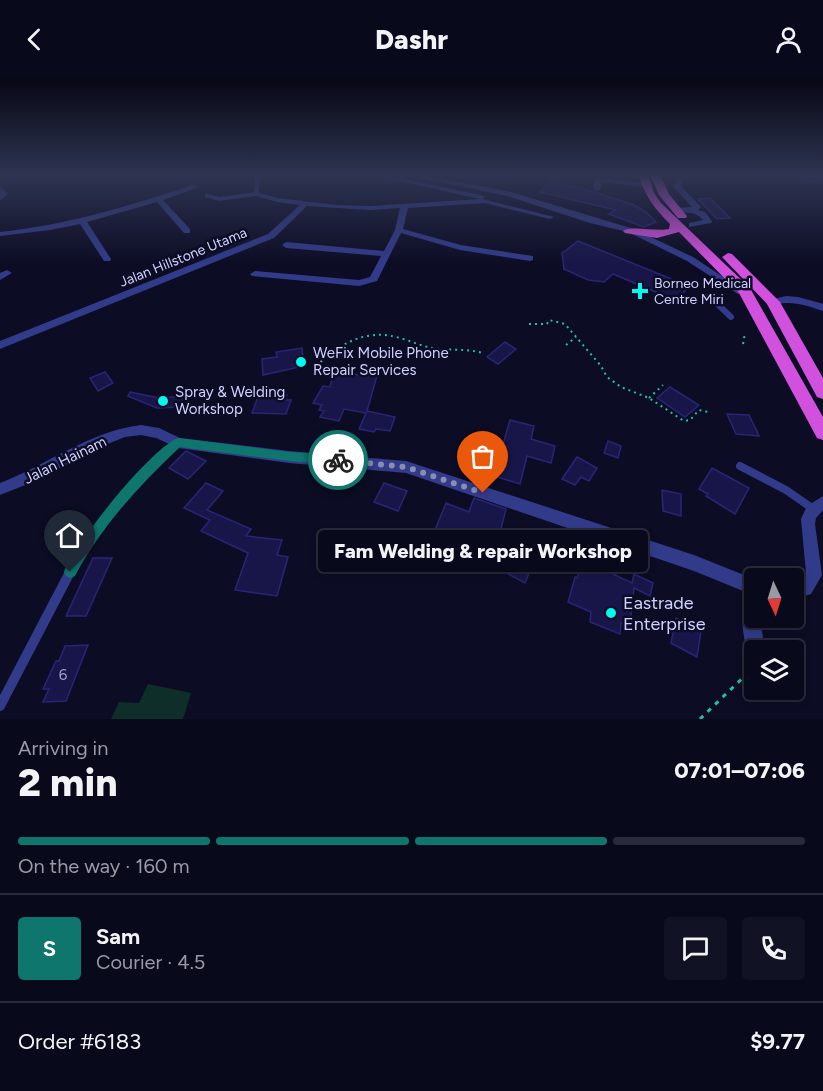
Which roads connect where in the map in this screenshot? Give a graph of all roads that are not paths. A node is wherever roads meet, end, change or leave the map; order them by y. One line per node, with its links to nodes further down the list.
1 (141, 204): 14 (street)
2 (162, 204): 20 (street)
3 (305, 204): 10 (street); 36 (street, Jalan Hillstone Utama)
4 (427, 204): 10 (street)
5 (498, 204): 13 (street)
6 (541, 204): 16 (street)
7 (656, 204): 17 (highway)
8 (671, 204): 11 (highway)
9 (695, 204): 12 (street)
10 (405, 205): 19 (street)
11 (675, 210): 12 (street); 18 (highway)
12 (692, 210): 18 (street)
13 (550, 216)
14 (82, 221): 22 (street); 28 (street)
15 (576, 222): 16 (street)
16 (601, 222): 21 (street)
17 (675, 224): 21 (highway); 29 (highway)
18 (692, 225): 23 (highway)
19 (399, 230): 25 (street); 27 (street)
20 (187, 231)
21 (630, 231): 26 (street)
22 (0, 234)
23 (709, 240): 29 (highway); 33 (highway)
24 (286, 245): 25 (street)
25 (386, 254): 30 (street)
26 (688, 256): 29 (street); 32 (street)
27 (530, 258)
28 (107, 259)
29 (716, 261): 32 (highway)
30 (255, 274)
31 (709, 296): 35 (lane)
32 (747, 296): 38 (highway)
33 (773, 302): 34 (street); 37 (highway)
34 (823, 308)
35 (731, 317)
36 (0, 345)
37 (823, 393)
38 (823, 434)
39 (178, 442): 41 (street, Jalan Hainam); 43 (street, Jalan Hainam); 45 (lane)
40 (740, 466): 42 (lane)
41 (0, 489)
42 (818, 505): 44 (street)
43 (744, 583)
44 (804, 588)
45 (0, 706)

